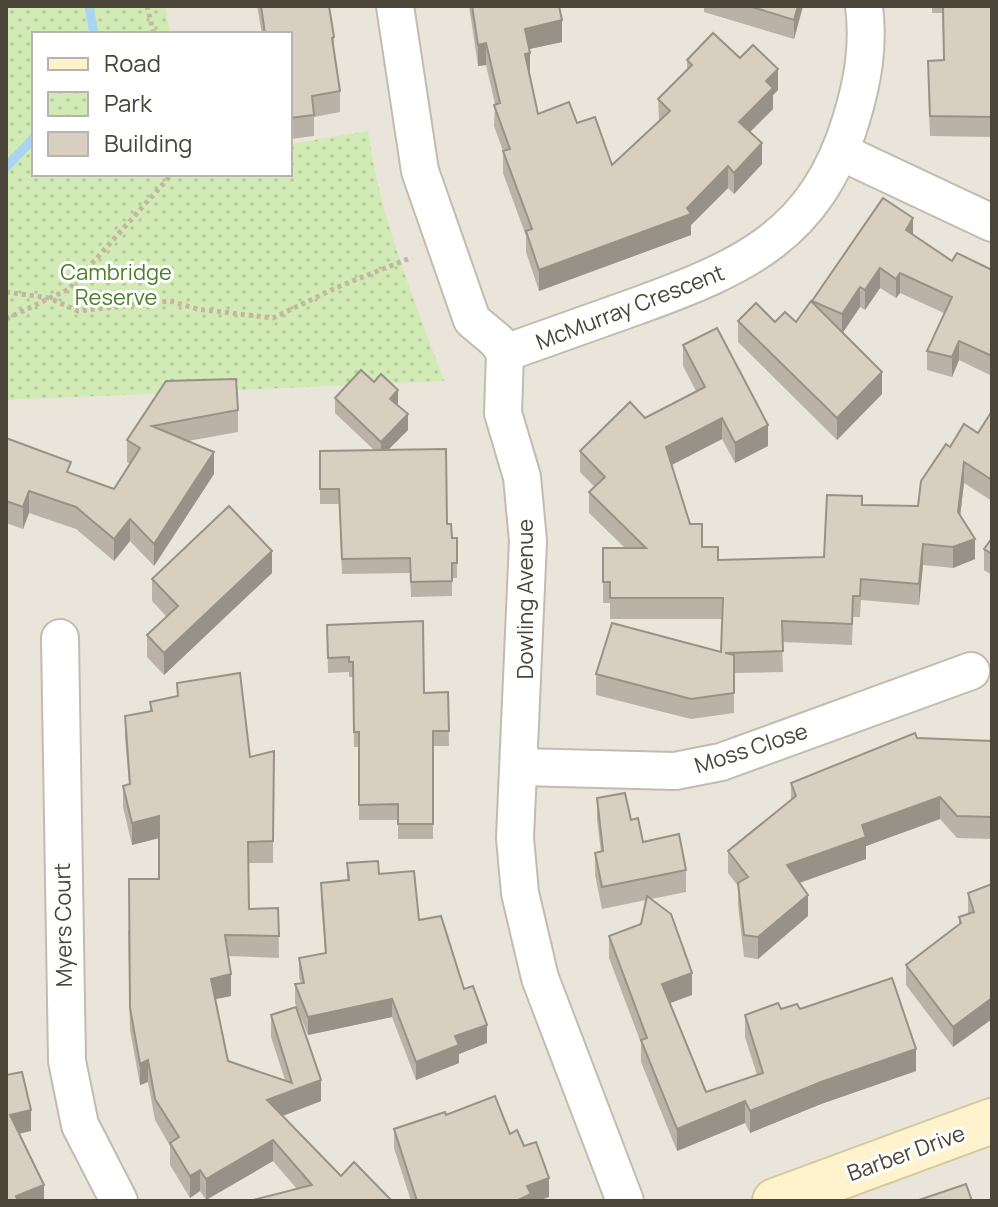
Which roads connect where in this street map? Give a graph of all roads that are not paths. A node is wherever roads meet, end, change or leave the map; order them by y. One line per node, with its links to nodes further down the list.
1 (395, 6): 5 (street)
2 (864, 6): 3 (street, McMurray Crescent)
3 (841, 152): 4 (street); 5 (street, McMurray Crescent)
4 (992, 223)
5 (505, 353): 8 (street, Dowling Avenue)
6 (60, 638): 10 (street, Myers Court)
7 (971, 671): 8 (street, Moss Close)
8 (521, 767): 11 (street, Dowling Avenue)
9 (992, 1121): 12 (street, Barber Drive)
10 (119, 1201)
11 (625, 1201)
12 (775, 1201)

